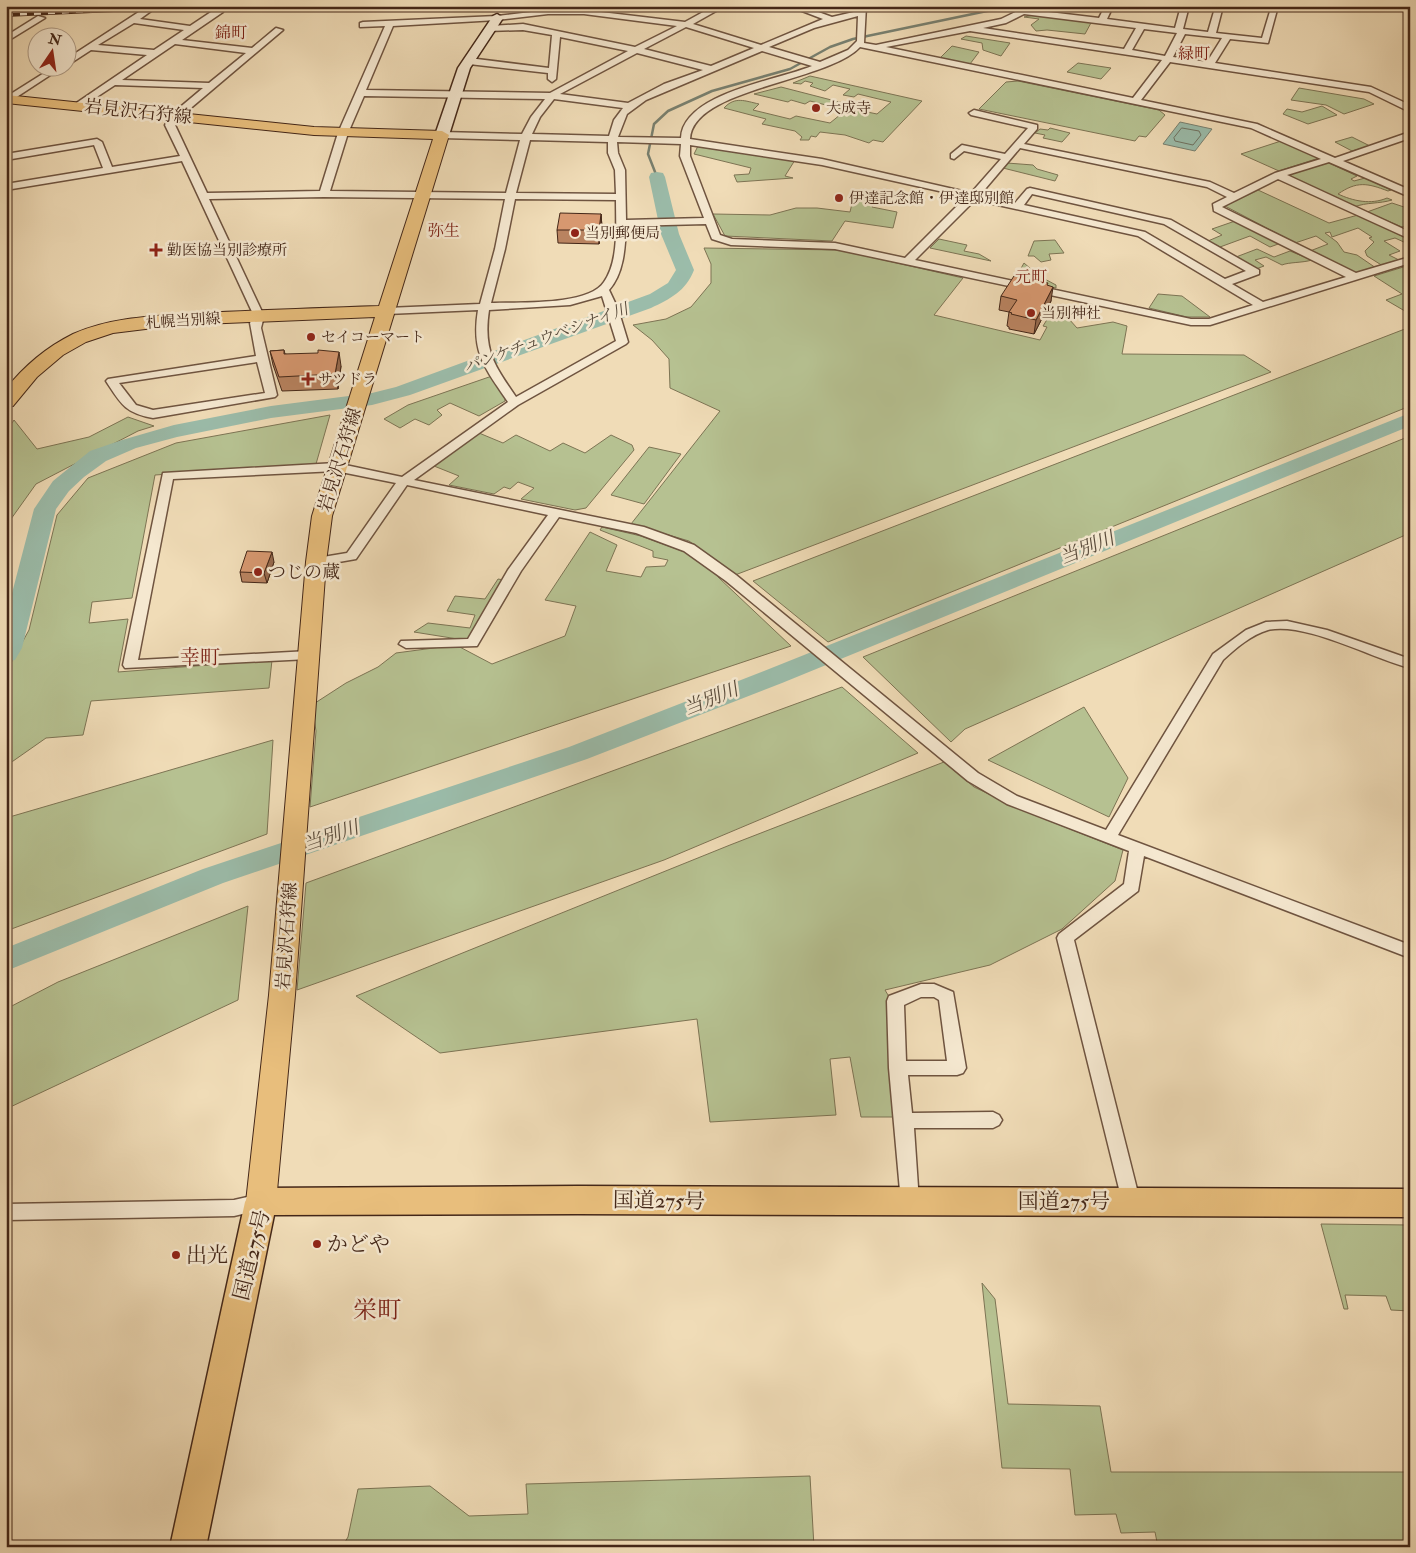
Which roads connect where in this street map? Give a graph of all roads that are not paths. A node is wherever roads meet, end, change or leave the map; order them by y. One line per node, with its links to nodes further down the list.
1 (154, 6): 14 (street)
2 (721, 6): 18 (street)
3 (793, 6): 13 (street)
4 (1034, 6): 11 (street)
5 (1108, 6): 15 (street)
6 (1185, 6): 24 (street)
7 (1215, 6): 28 (street)
8 (1275, 8): 29 (street)
9 (220, 10): 22 (street)
10 (861, 10): 13 (street); 32 (street)
11 (1025, 12): 15 (street); 21 (street)
12 (41, 18): 26 (street)
13 (831, 19): 35 (street)
14 (132, 20): 22 (street); 33 (street)
15 (1102, 22): 20 (street)
16 (494, 23): 17 (street); 18 (street); 27 (street); 42 (main road)
17 (390, 24): 19 (street); 50 (street)
18 (684, 24): 35 (street); 36 (street)
19 (363, 25)
20 (1141, 26): 24 (street); 38 (street)
21 (970, 28): 34 (street); 38 (street)
22 (191, 29): 31 (street)
23 (279, 30): 37 (street)
24 (1180, 31): 28 (street); 41 (street)
25 (6, 32): 26 (street)
26 (17, 33): 30 (street)
27 (556, 33): 36 (street); 46 (street)
28 (1211, 35): 29 (street)
29 (1227, 37): 43 (street)
30 (6, 40)
31 (173, 42): 37 (street); 39 (street)
32 (860, 43): 34 (street); 44 (street)
33 (89, 47): 39 (street); 40 (street)
34 (876, 47): 55 (street)
35 (760, 48): 44 (street); 45 (street)
36 (636, 50): 45 (street); 52 (street)
37 (252, 52): 49 (street)
38 (1128, 52): 41 (street)
39 (156, 53): 48 (street)
40 (78, 54)
41 (1168, 59): 43 (street); 55 (street)
42 (469, 61): 46 (street); 51 (main road)
43 (1210, 65): 56 (street)
44 (822, 66): 67 (street)
45 (711, 69): 58 (street)
46 (553, 71): 52 (street)
47 (41, 78): 54 (street)
48 (113, 82): 49 (street); 57 (street)
49 (211, 86): 61 (street)
50 (362, 93): 51 (street); 62 (street)
51 (455, 94): 52 (street); 63 (main road)
52 (551, 96): 58 (street); 65 (street)
53 (1410, 98): 56 (street)
54 (7, 99): 57 (main road, 岩見沢石狩線)
55 (1136, 101): 73 (street)
56 (1395, 101): 59 (street)
57 (77, 106): 61 (main road, 岩見沢石狩線)
58 (629, 106): 66 (street)
59 (1410, 109)
60 (974, 113): 68 (street)
61 (175, 116): 62 (main road, 岩見沢石狩線); 72 (street)
62 (343, 133): 63 (main road, 岩見沢石狩線); 77 (street)
63 (442, 135): 65 (street); 78 (main road, 岩見沢石狩線)
64 (1410, 135): 73 (street)
65 (526, 137): 66 (street); 81 (street)
66 (613, 138): 67 (street); 83 (street)
67 (685, 141): 82 (street); 86 (street)
68 (1018, 144): 71 (street); 84 (street)
69 (954, 156): 71 (street)
70 (6, 157): 74 (street)
71 (1007, 157): 82 (street)
72 (185, 158): 74 (street); 80 (street)
73 (1331, 160): 75 (street); 79 (street)
74 (109, 170): 76 (street)
75 (1278, 175): 84 (street); 90 (street)
76 (6, 187)
77 (324, 194): 78 (street); 80 (street)
78 (423, 194): 81 (street); 98 (main road, 岩見沢石狩線)
79 (1410, 194)
80 (202, 196): 99 (street)
81 (510, 196): 83 (street); 97 (street)
82 (974, 196): 85 (street); 92 (street)
83 (620, 197): 88 (street)
84 (1234, 197): 93 (street)
85 (1017, 206): 87 (street); 89 (street)
86 (710, 221): 88 (street); 92 (street)
87 (1167, 222): 89 (street); 94 (street)
88 (621, 223): 95 (street)
89 (1142, 234): 94 (street)
90 (1410, 236)
91 (1410, 260): 93 (street)
92 (908, 261): 96 (street)
93 (1355, 277): 96 (street)
94 (1224, 283): 96 (street)
95 (604, 290): 97 (street); 102 (street)
96 (1262, 306)
97 (485, 307): 98 (street); 102 (street)
98 (386, 311): 99 (main road, 札幌当別線); 103 (main road, 岩見沢石狩線)
99 (260, 316): 100 (street); 101 (main road, 札幌当別線)
100 (263, 358): 100 (street)
101 (6, 402)
102 (514, 403): 104 (street)
103 (336, 467): 104 (street); 106 (main road, 岩見沢石狩線); 108 (street)
104 (404, 481): 105 (street); 106 (street)
105 (556, 513): 107 (street); 110 (street)
106 (316, 562): 108 (main road, 岩見沢石狩線)
107 (406, 644)
108 (309, 655): 117 (main road, 岩見沢石狩線)
109 (1410, 664): 110 (street)
110 (1109, 837): 111 (street)
111 (1138, 848): 112 (street); 116 (street)
112 (1410, 952)
113 (898, 1068): 113 (street); 115 (street)
114 (993, 1120): 115 (street)
115 (904, 1121): 118 (street)
116 (1131, 1201): 118 (highway, 国道275号); 119 (highway, 国道275号)
117 (261, 1202): 118 (highway, 国道275号); 120 (street); 121 (highway, 国道275号)
118 (910, 1202)
119 (1410, 1203)
120 (6, 1212)
121 (188, 1547)

